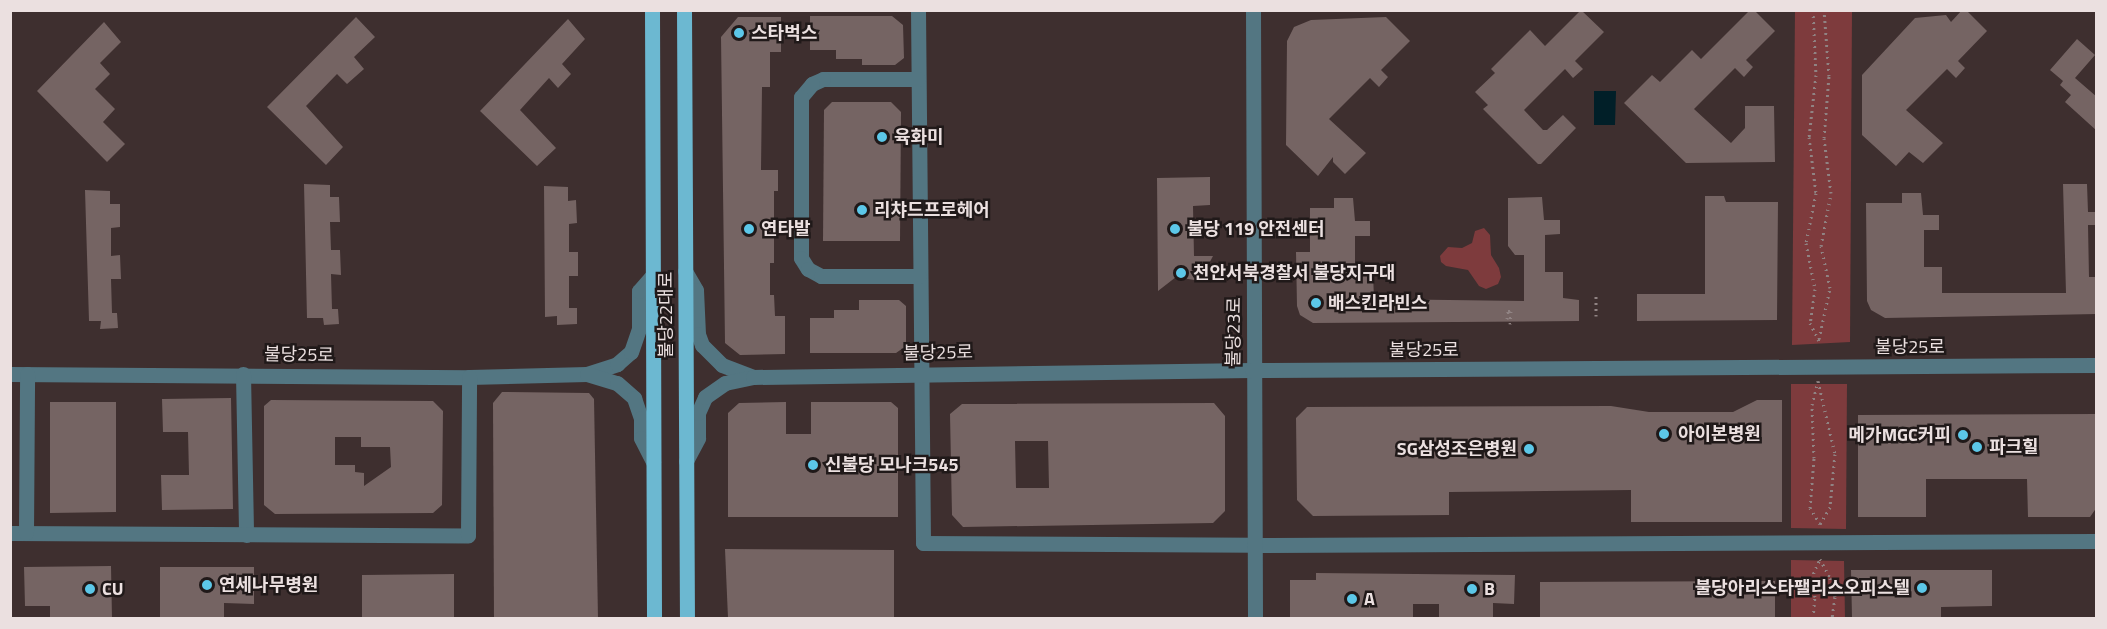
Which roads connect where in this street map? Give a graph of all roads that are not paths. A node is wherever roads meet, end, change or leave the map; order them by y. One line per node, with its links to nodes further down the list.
1 (652, 10): 7 (main road, 불당22대로)
2 (684, 10): 6 (main road, 불당22대로)
3 (918, 10): 5 (street)
4 (1253, 10): 10 (street, 불당23로)
5 (918, 79): 8 (street); 8 (street)
6 (685, 271): 17 (street); 18 (main road, 불당22대로)
7 (652, 275): 15 (street); 19 (main road, 불당22대로)
8 (919, 276): 11 (street)
9 (2097, 365): 10 (street, 불당25로)
10 (1252, 370): 11 (street, 불당25로); 24 (street, 불당23로)
11 (920, 373): 17 (street, 불당25로); 24 (street)
12 (10, 374): 13 (street, 불당25로)
13 (27, 374): 14 (street, 불당25로); 21 (street)
14 (243, 374): 16 (street, 불당25로); 22 (street)
15 (587, 374): 16 (street, 불당25로); 19 (street)
16 (470, 377): 22 (street)
17 (753, 377): 18 (street)
18 (686, 461): 26 (main road, 불당22대로)
19 (653, 462): 25 (main road, 불당22대로)
20 (10, 533): 21 (street)
21 (26, 533): 22 (street)
22 (246, 535)
23 (2097, 541): 24 (street)
24 (1254, 546): 27 (street, 불당23로)
25 (654, 618)
26 (687, 618)
27 (1255, 618)

